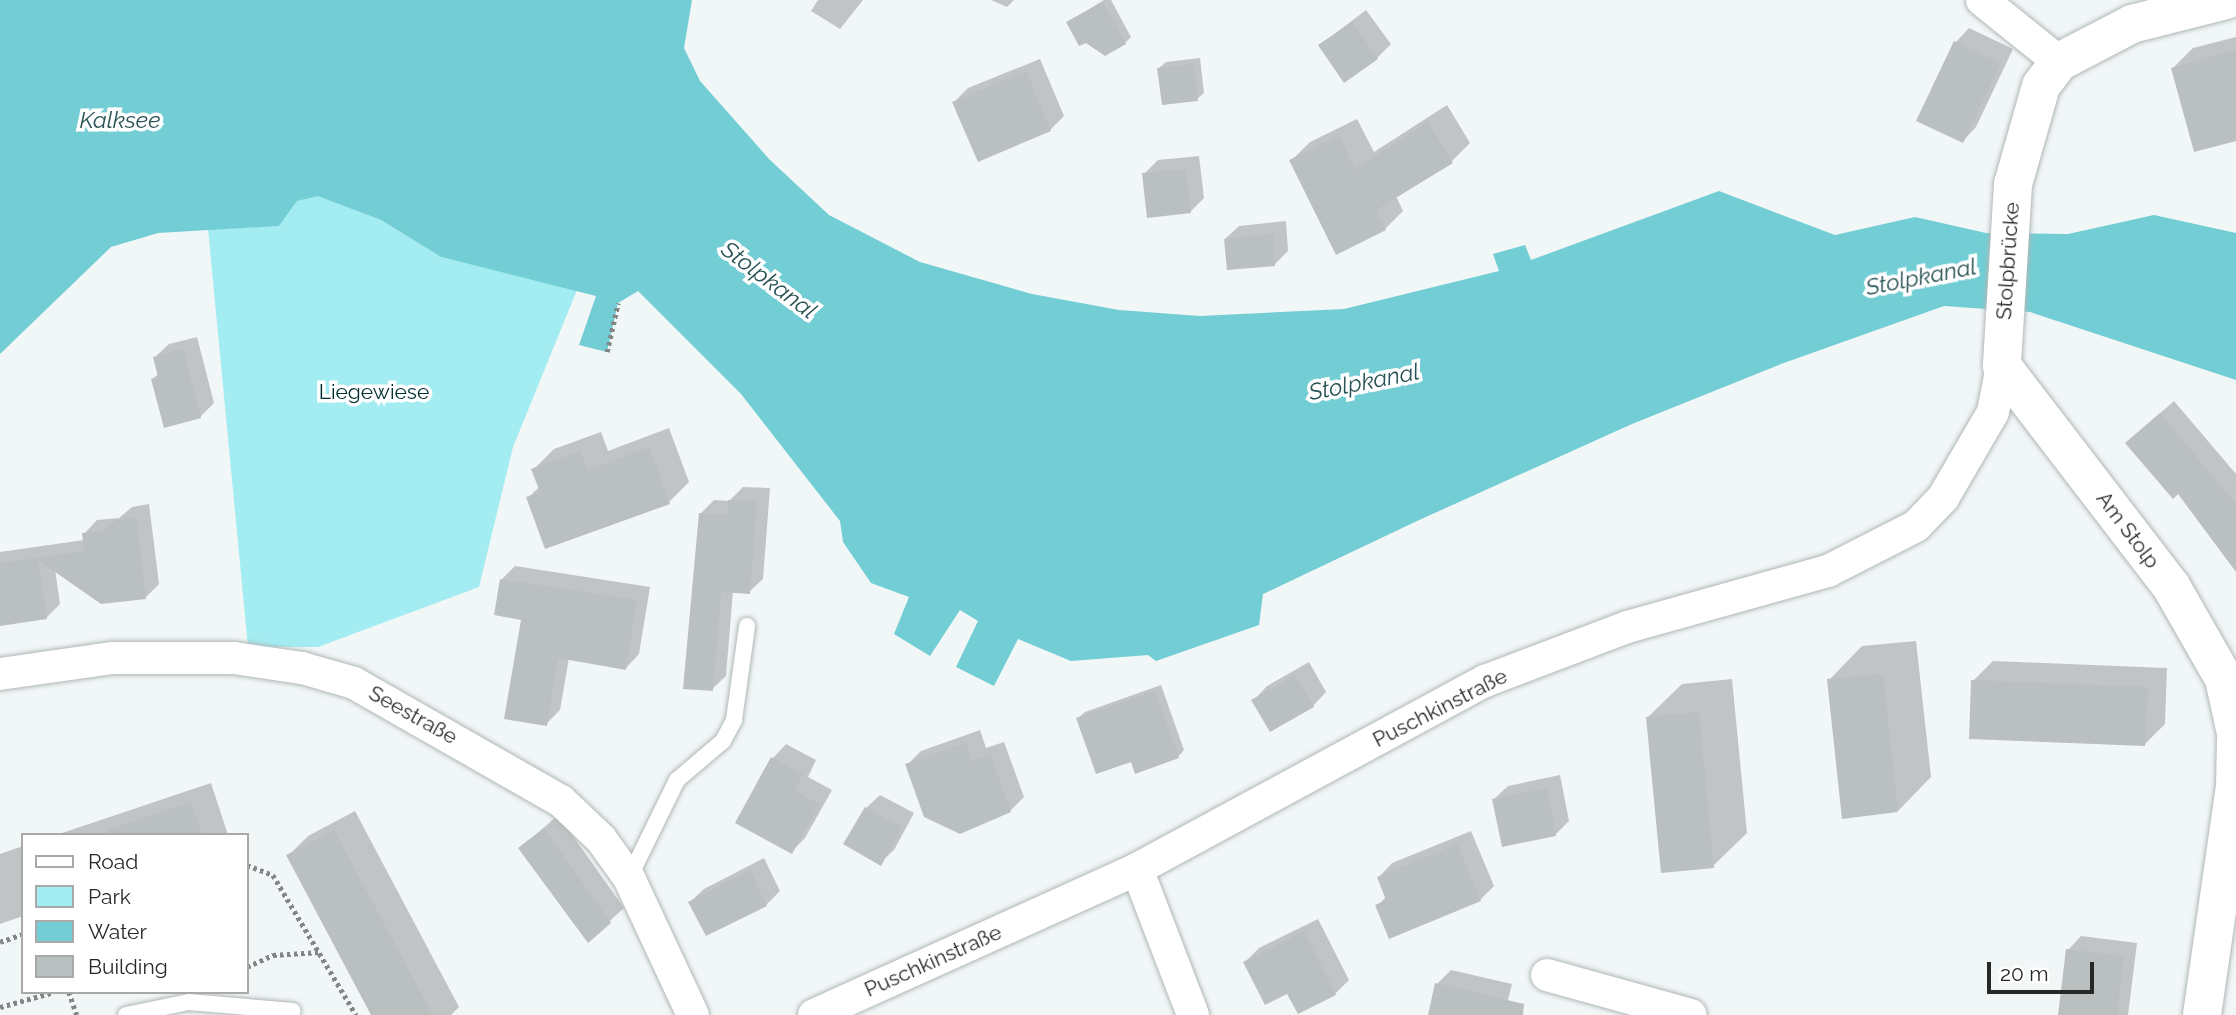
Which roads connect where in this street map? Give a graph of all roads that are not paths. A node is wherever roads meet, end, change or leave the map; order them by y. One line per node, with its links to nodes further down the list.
1 (1982, 0): 3 (street)
2 (2226, 0): 3 (main road)
3 (2059, 62): 4 (main road, Stolpbrücke)
4 (2002, 352): 6 (main road, Am Stolp); 10 (street, Puschkinstraße)
5 (747, 626): 11 (lane)
6 (2230, 670): 8 (main road, Am Stolp)
7 (0, 674): 11 (street, Seestraße)
8 (2236, 733)
9 (2236, 740): 19 (main road)
10 (1137, 869): 16 (street, Puschkinstraße); 17 (street)
11 (629, 878): 15 (street, Seestraße)
12 (1547, 975): 18 (street)
13 (293, 1011): 14 (lane)
14 (127, 1015)
15 (693, 1015)
16 (814, 1015)
17 (1193, 1015)
18 (1691, 1015)
19 (2202, 1015)

